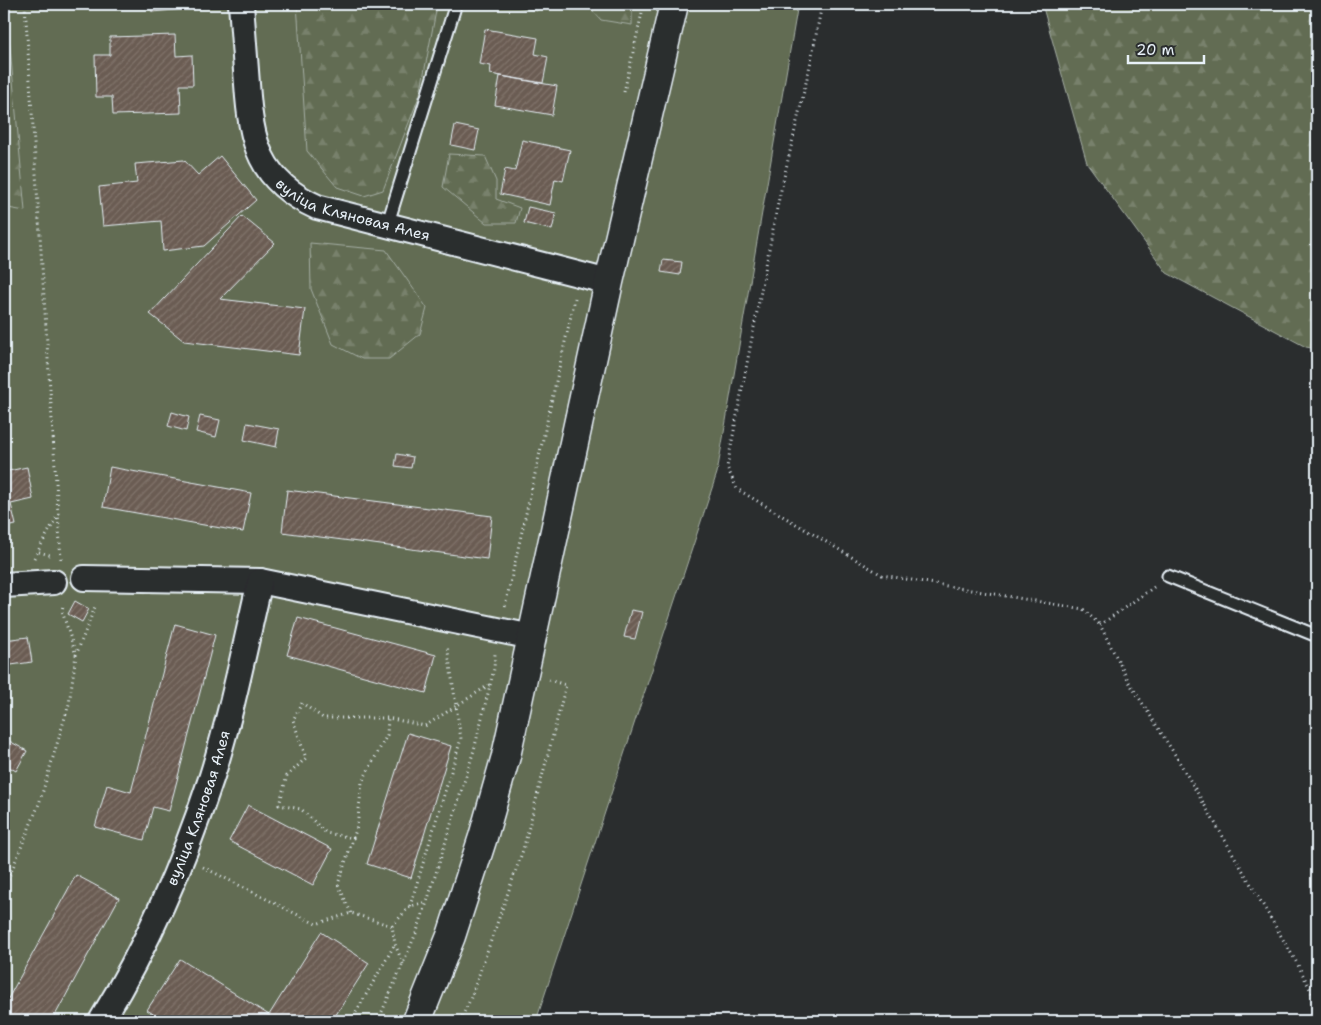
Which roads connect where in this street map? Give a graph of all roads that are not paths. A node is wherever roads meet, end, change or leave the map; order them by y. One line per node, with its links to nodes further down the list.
1 (241, 4): 4 (street, вуліца Кляновая Алея)
2 (452, 4): 4 (lane)
3 (674, 4): 5 (street)
4 (388, 226): 5 (street, вуліца Кляновая Алея)
5 (609, 282): 12 (street)
6 (1168, 576): 11 (lane)
7 (84, 578): 8 (street)
8 (260, 580): 12 (street); 13 (street, вуліца Кляновая Алея)
9 (60, 584): 10 (street)
10 (4, 585)
11 (1317, 636)
12 (532, 637): 14 (street)
13 (101, 1021)
14 (416, 1021)

